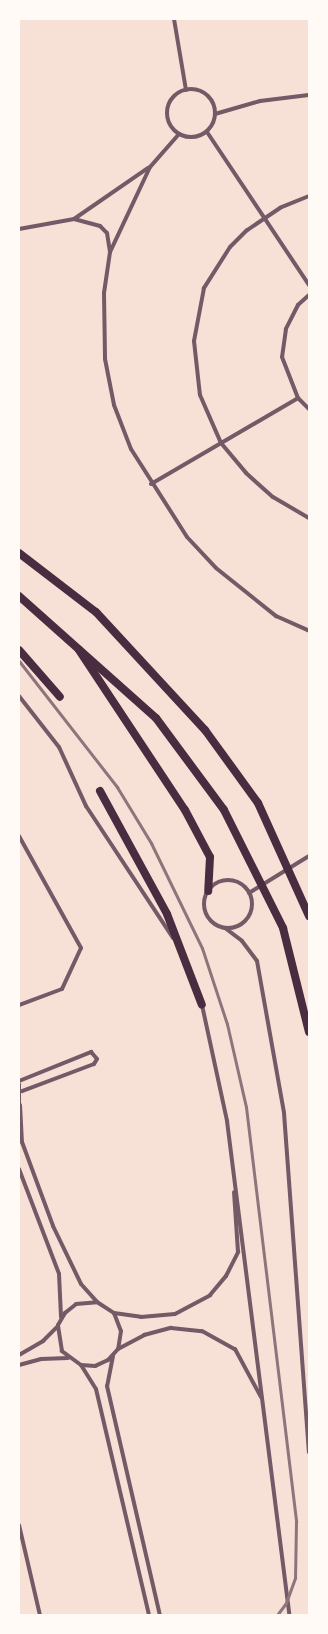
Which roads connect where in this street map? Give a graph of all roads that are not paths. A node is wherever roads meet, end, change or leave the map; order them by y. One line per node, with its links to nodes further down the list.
1 (174, 19): 2 (street)
2 (186, 90): 4 (street); 6 (street)
3 (309, 95): 4 (street)
4 (215, 114): 5 (street)
5 (207, 132): 6 (street); 10 (street)
6 (179, 134): 7 (street)
7 (150, 167): 9 (street); 12 (street)
8 (309, 196): 10 (street)
9 (74, 219): 11 (street); 12 (street)
10 (264, 220): 13 (street); 17 (street)
11 (19, 229)
12 (110, 252): 18 (street)
13 (309, 285)
14 (309, 295): 15 (street)
15 (298, 398): 16 (street); 17 (street)
16 (309, 409)
17 (221, 443): 18 (street); 19 (street)
18 (151, 484): 24 (street)
19 (309, 518)
20 (19, 547): 22 (main road)
21 (19, 553): 22 (main road)
22 (51, 575): 34 (main road)
23 (19, 596): 25 (main road)
24 (309, 631)
25 (72, 640): 32 (main road); 38 (main road)
26 (19, 650): 28 (main road)
27 (19, 696): 37 (street)
28 (60, 697)
29 (100, 791): 37 (main road)
30 (19, 836): 36 (street)
31 (309, 856): 33 (street)
32 (208, 890): 33 (street); 35 (street)
33 (249, 893): 35 (street)
34 (309, 916)
35 (225, 928): 56 (street)
36 (19, 1005)
37 (202, 1005): 43 (street)
38 (309, 1032)
39 (19, 1081): 41 (street)
40 (19, 1084): 41 (street)
41 (22, 1092): 42 (street)
42 (20, 1106): 45 (street)
43 (228, 1132): 46 (street); 55 (street)
44 (19, 1169): 47 (street)
45 (97, 1302): 46 (street); 47 (street)
46 (114, 1313): 49 (street)
47 (61, 1319): 48 (street)
48 (58, 1325): 50 (street); 52 (street)
49 (118, 1349): 51 (street); 55 (street)
50 (19, 1355)
51 (113, 1356): 54 (street); 60 (street)
52 (68, 1358): 53 (street); 54 (street)
53 (19, 1365)
54 (81, 1365): 59 (street)
55 (263, 1401): 61 (street)
56 (309, 1452)
57 (19, 1525): 58 (street)
58 (40, 1615)
59 (149, 1615)
60 (160, 1615)
61 (290, 1615)

